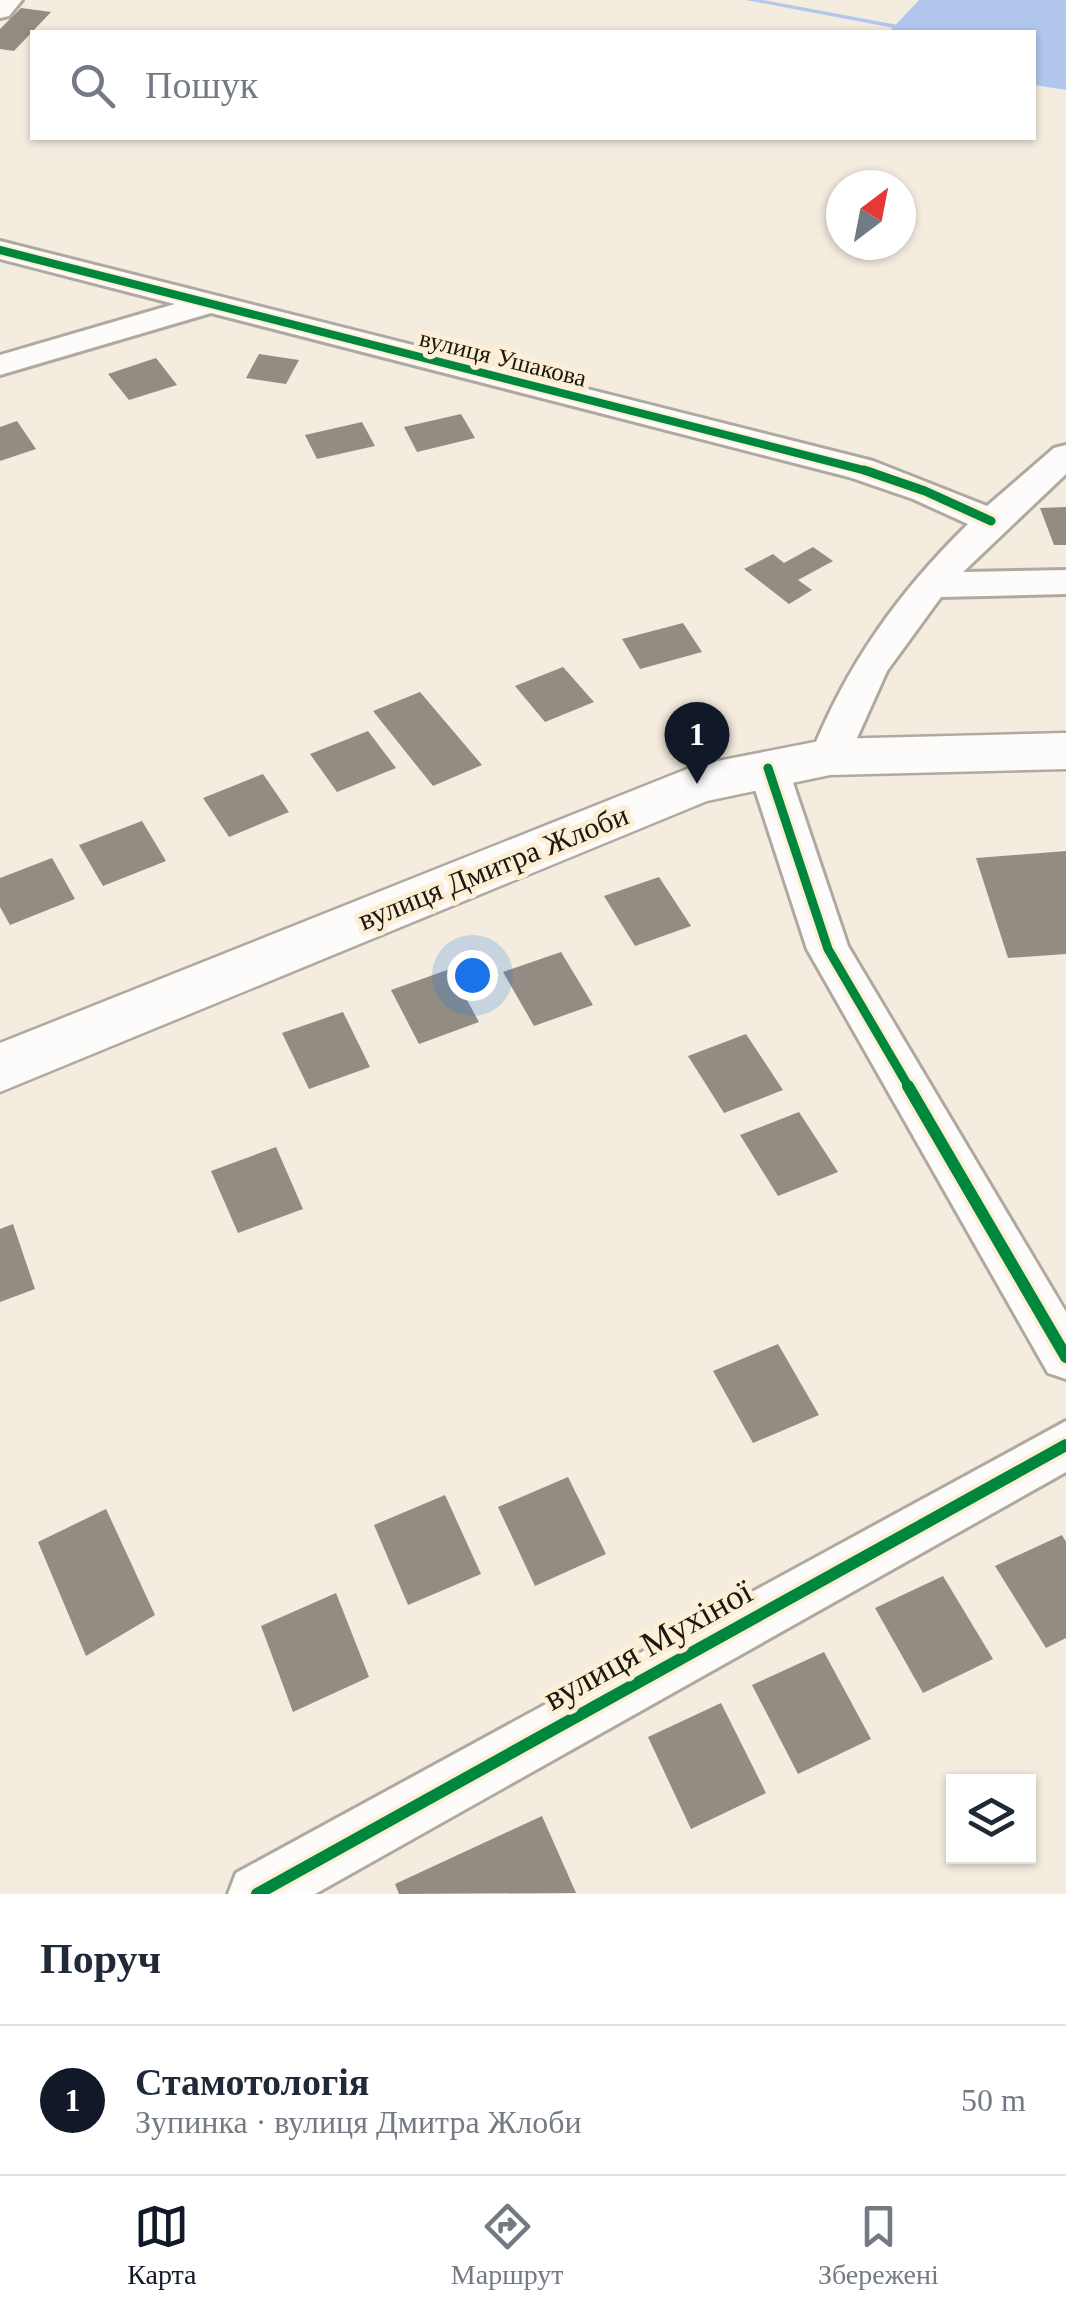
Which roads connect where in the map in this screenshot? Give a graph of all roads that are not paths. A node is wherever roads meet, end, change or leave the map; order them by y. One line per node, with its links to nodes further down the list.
1 (10, 0): 2 (street)
2 (0, 10)
3 (0, 250): 4 (street, вулиця Ушакова)
4 (206, 305): 5 (street); 7 (street, вулиця Ушакова)
5 (0, 365)
6 (1062, 463): 7 (street)
7 (991, 521): 9 (street)
8 (1066, 582): 9 (street)
9 (933, 585): 11 (street)
10 (1066, 751): 11 (main road, вулиця Дмитра Жлоби)
11 (830, 758): 12 (main road, вулиця Дмитра Жлоби)
12 (768, 768): 13 (main road, вулиця Дмитра Жлоби); 14 (street)
13 (0, 1068)
14 (1066, 1357)
15 (1066, 1445): 16 (street, вулиця Мухіної)
16 (260, 1893)

